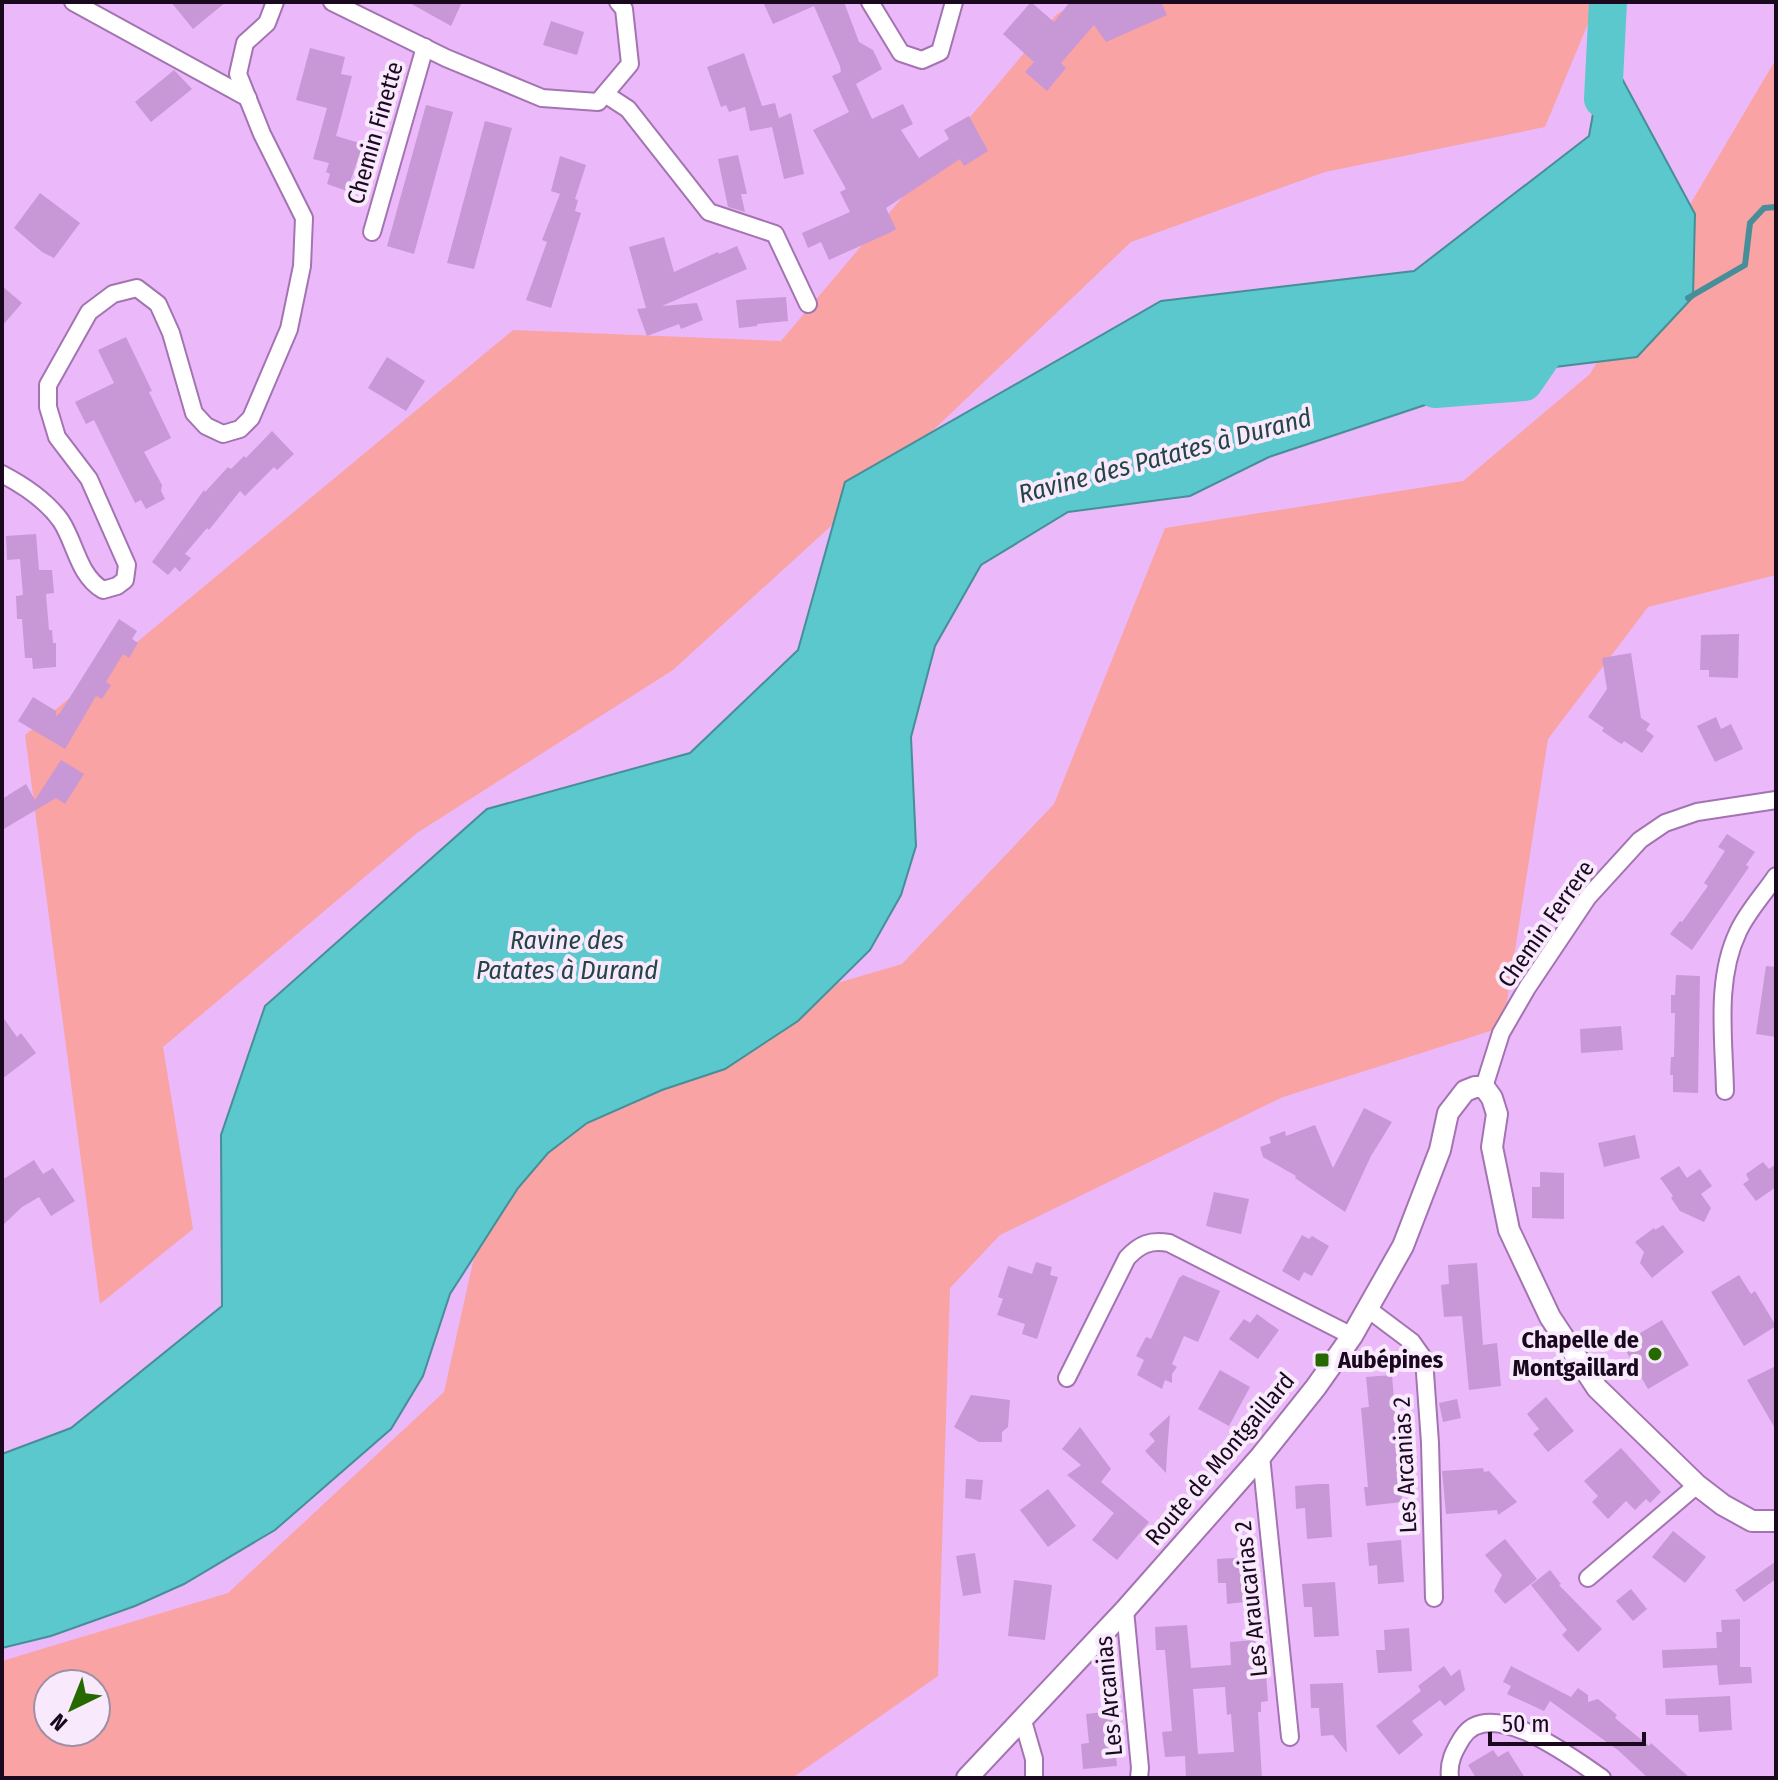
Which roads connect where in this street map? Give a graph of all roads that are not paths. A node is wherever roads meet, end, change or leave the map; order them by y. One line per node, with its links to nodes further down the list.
1 (73, 2): 9 (street)
2 (275, 2): 9 (street)
3 (332, 2): 7 (street, Chemin Finette)
4 (618, 2): 8 (street)
5 (870, 2): 6 (street)
6 (954, 2)
7 (425, 47): 8 (street, Chemin Finette); 10 (street, Chemin Finette)
8 (605, 94): 11 (street)
9 (248, 98): 12 (street)
10 (372, 232)
11 (808, 304)
12 (2, 474)
13 (1776, 800): 15 (street, Chemin Ferrere)
14 (1776, 876): 16 (street)
15 (1484, 1087): 17 (street, Route de Montgaillard); 21 (street)
16 (1725, 1091)
17 (1368, 1309): 18 (street, Route de Montgaillard); 24 (street, Les Arcanias 2)
18 (1352, 1336): 19 (street); 20 (street, Route de Montgaillard)
19 (1067, 1378)
20 (1261, 1456): 25 (street, Route de Montgaillard); 27 (street, Les Araucarias 2)
21 (1697, 1485): 22 (street); 23 (street)
22 (1776, 1521)
23 (1588, 1578)
24 (1434, 1598)
25 (1125, 1610): 26 (street, Route de Montgaillard); 30 (street, Les Arcanias)
26 (1023, 1721): 28 (street, Route de Montgaillard); 29 (street)
27 (1290, 1737)
28 (967, 1778)
29 (1034, 1778)
30 (1139, 1778)
31 (1450, 1778): 32 (street)
32 (1602, 1778)

